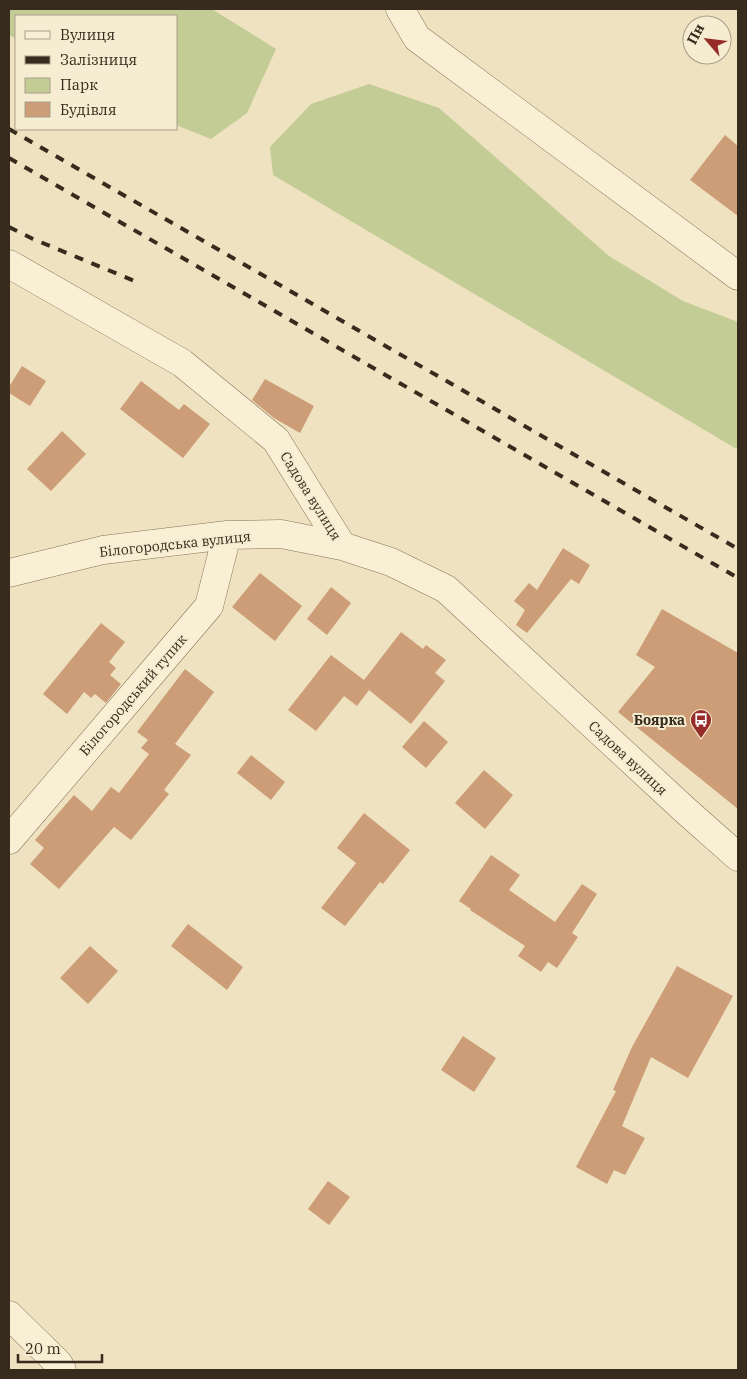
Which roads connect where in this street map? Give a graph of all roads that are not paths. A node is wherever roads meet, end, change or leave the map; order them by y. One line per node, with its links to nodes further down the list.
1 (400, 9): 3 (street)
2 (9, 264): 5 (street, Садова вулиця)
3 (738, 276)
4 (227, 535): 5 (street, Білогородська вулиця); 6 (street, Білогородська вулиця); 7 (street, Білогородський тупик)
5 (342, 546): 8 (street, Садова вулиця)
6 (9, 573)
7 (9, 840)
8 (738, 857)
9 (9, 1315): 10 (street)
10 (62, 1370)

